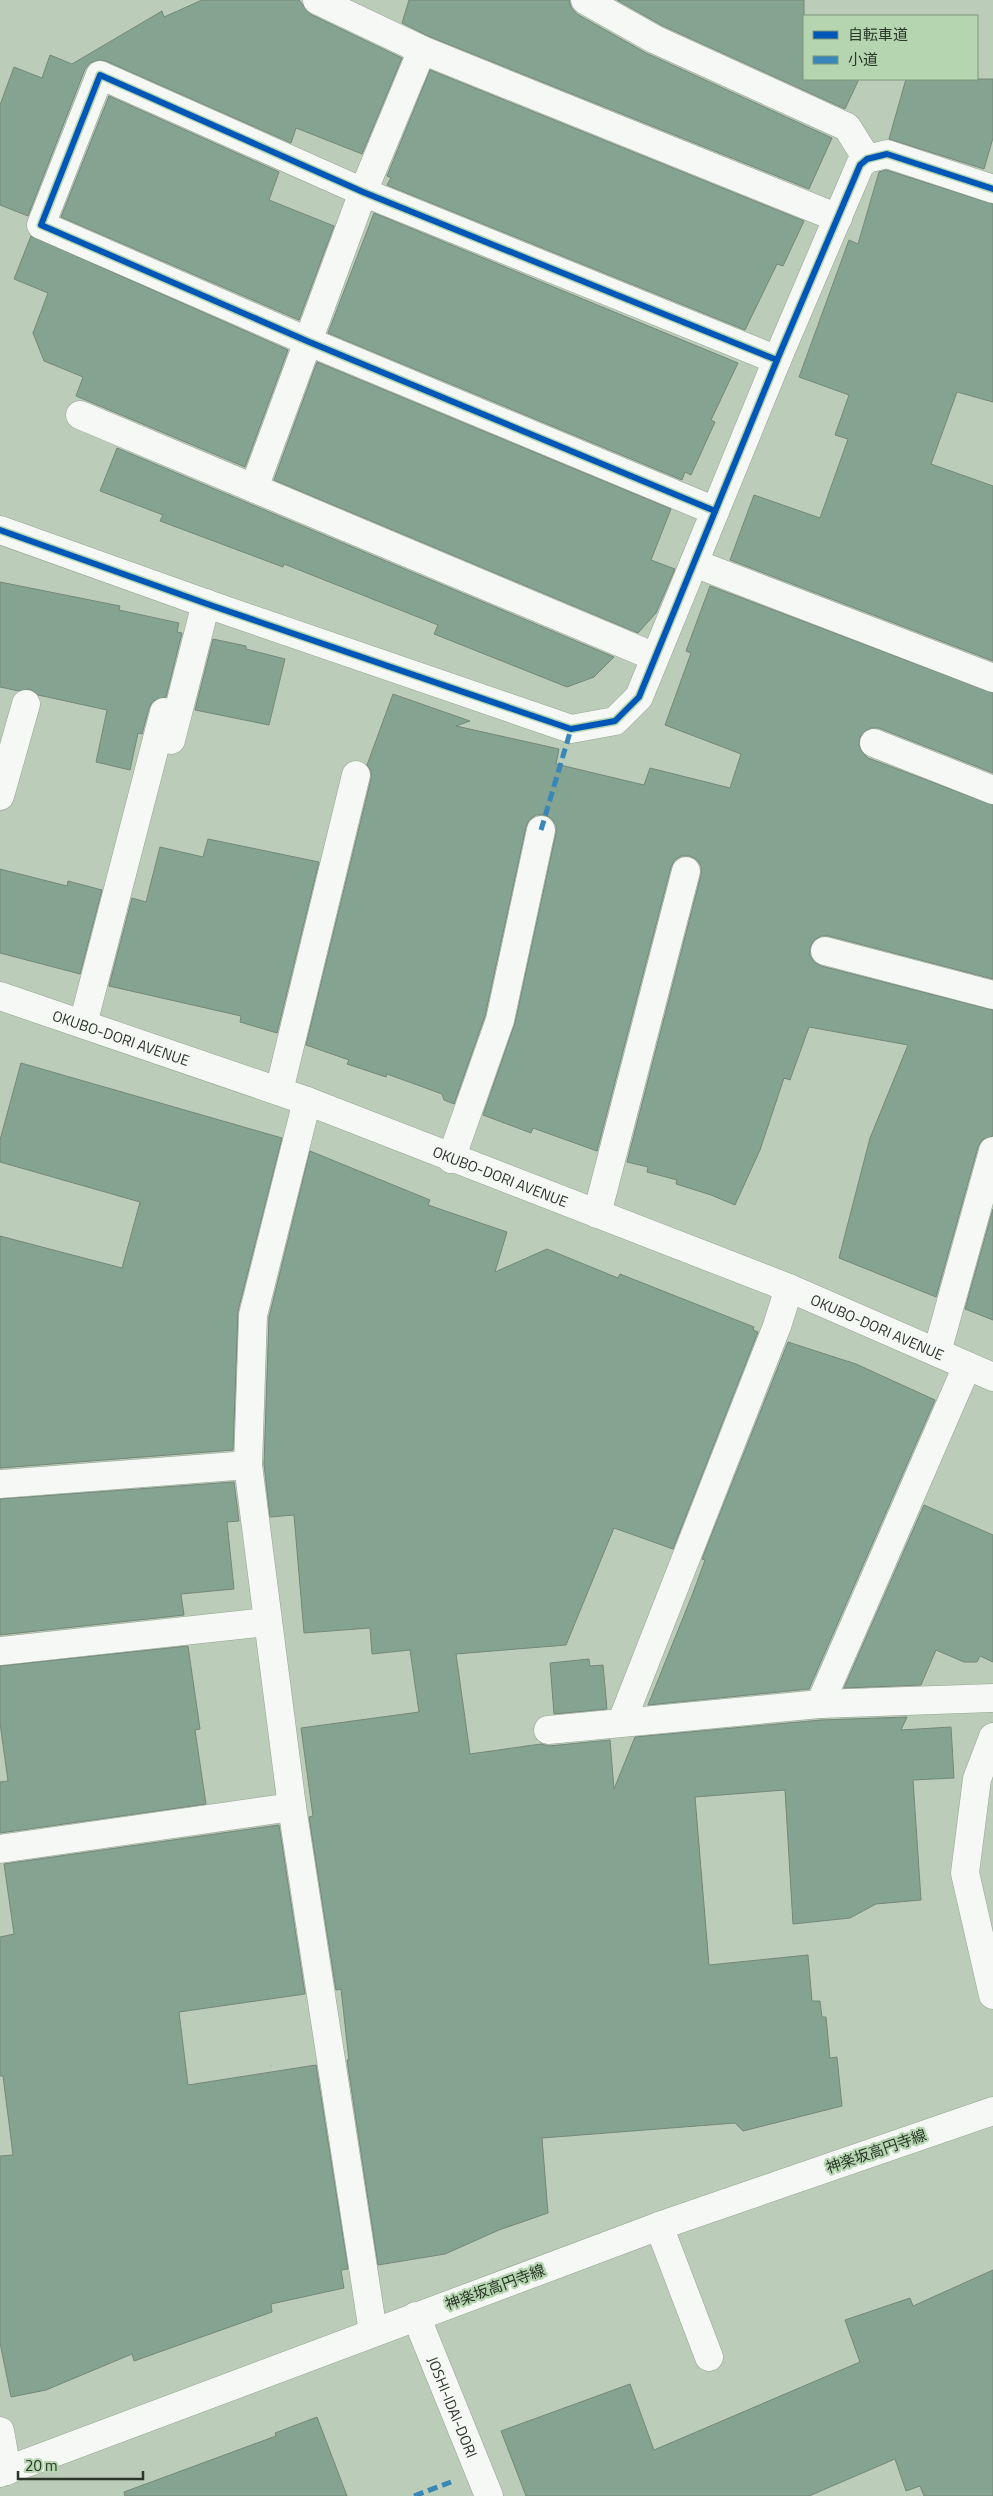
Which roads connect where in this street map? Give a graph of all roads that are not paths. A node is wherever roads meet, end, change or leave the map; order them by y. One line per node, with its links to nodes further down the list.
1 (317, 0): 3 (street)
2 (585, 0): 4 (street)
3 (422, 50): 6 (street); 7 (street)
4 (867, 159): 5 (street); 7 (street)
5 (993, 189)
6 (363, 192): 8 (street); 8 (street); 9 (street)
7 (838, 218): 9 (street)
8 (307, 341): 11 (street); 12 (street)
9 (777, 360): 12 (street)
10 (80, 415): 11 (street)
11 (254, 488): 16 (street)
12 (715, 511): 14 (street)
13 (0, 530): 15 (street)
14 (694, 563): 16 (street); 17 (street)
15 (206, 603): 16 (street); 25 (street)
16 (655, 657)
17 (993, 678)
18 (26, 704): 23 (street)
19 (164, 712): 30 (street)
20 (874, 743): 22 (street)
21 (356, 775): 31 (street)
22 (993, 790)
23 (0, 796)
24 (541, 830): 34 (street)
25 (148, 832)
26 (686, 871): 35 (street)
27 (825, 951): 28 (street)
28 (993, 995)
29 (0, 996): 30 (street, OKUBO-DORI AVENUE)
30 (83, 1024): 31 (street, OKUBO-DORI AVENUE)
31 (279, 1092): 32 (street, OKUBO-DORI AVENUE)
32 (307, 1101): 34 (street, OKUBO-DORI AVENUE); 40 (street)
33 (993, 1151): 37 (street)
34 (451, 1158): 35 (street, OKUBO-DORI AVENUE)
35 (597, 1214): 36 (street, OKUBO-DORI AVENUE)
36 (789, 1288): 37 (street, OKUBO-DORI AVENUE); 46 (street)
37 (937, 1352): 38 (street, OKUBO-DORI AVENUE)
38 (967, 1366): 39 (street, OKUBO-DORI AVENUE); 45 (street)
39 (993, 1377)
40 (248, 1466): 41 (street); 42 (street)
41 (0, 1484)
42 (267, 1622): 43 (street); 49 (street)
43 (0, 1651)
44 (993, 1698): 45 (street)
45 (820, 1704): 46 (street)
46 (622, 1721): 47 (street)
47 (548, 1730)
48 (993, 1737): 51 (street)
49 (292, 1807): 50 (street); 55 (street)
50 (0, 1849)
51 (993, 1995)
52 (993, 2112): 53 (street, 神楽坂高円寺線)
53 (659, 2226): 54 (street, 神楽坂高円寺線); 56 (street)
54 (416, 2316): 55 (street, 神楽坂高円寺線); 59 (street, JOSHI-IDAI-DORI)
55 (373, 2332): 58 (street, 神楽坂高円寺線)
56 (709, 2357)
57 (0, 2431): 58 (street)
58 (3, 2472)
59 (489, 2496)

